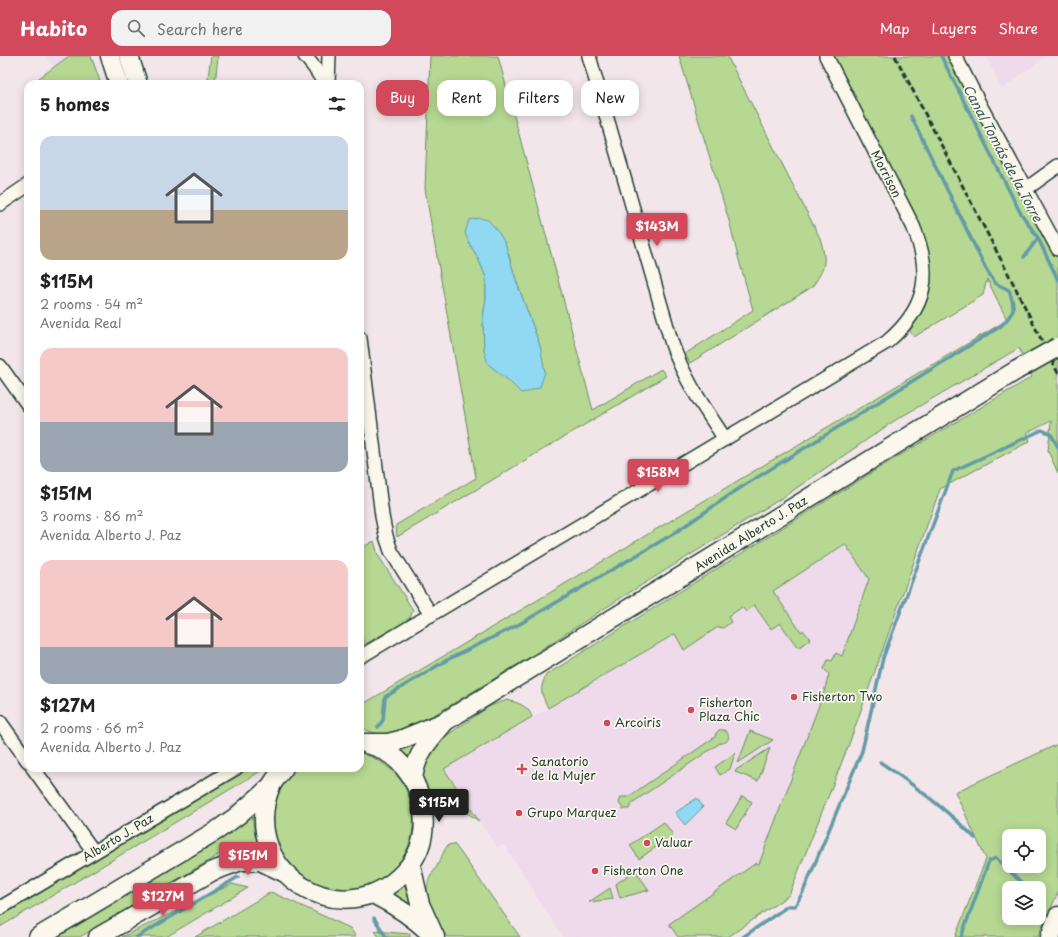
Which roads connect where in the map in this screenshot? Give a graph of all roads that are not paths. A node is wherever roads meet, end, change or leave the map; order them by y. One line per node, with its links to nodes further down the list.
1 (110, 56): 8 (main road)
2 (129, 56): 9 (main road)
3 (305, 56): 10 (street)
4 (329, 56): 11 (street)
5 (589, 56): 21 (street)
6 (826, 56): 21 (street, Morrison)
7 (955, 56): 14 (street)
8 (118, 80)
9 (137, 80)
10 (322, 80)
11 (328, 80)
12 (1058, 166): 14 (street)
13 (24, 188): 15 (street)
14 (1026, 189): 16 (street)
15 (0, 204)
16 (1058, 249)
17 (1058, 347): 25 (main road, Avenida Alberto J. Paz, bridge)
18 (0, 366): 20 (street)
19 (364, 370): 22 (street)
20 (24, 399)
21 (725, 439): 22 (street, Morrison)
22 (431, 614): 23 (street, Morrison)
23 (364, 655)
24 (0, 722): 28 (street)
25 (444, 722): 26 (main road, Avenida Alberto J. Paz); 32 (main road, Avenida Alberto J. Paz)
26 (364, 742)
27 (364, 743): 32 (main road)
28 (24, 755)
29 (36, 772): 34 (street)
30 (229, 772): 34 (street, Alberto J. Paz)
31 (281, 772): 33 (main road)
32 (413, 779): 35 (main road)
33 (271, 787): 36 (main road); 40 (main road)
34 (94, 852): 38 (street, Alberto J. Paz)
35 (411, 865): 37 (main road); 42 (main road)
36 (284, 873): 37 (main road); 41 (main road)
37 (375, 895): 42 (main road)
38 (0, 908)
39 (1058, 916): 43 (main road)
40 (38, 937)
41 (98, 937)
42 (434, 937)
43 (1050, 937)

